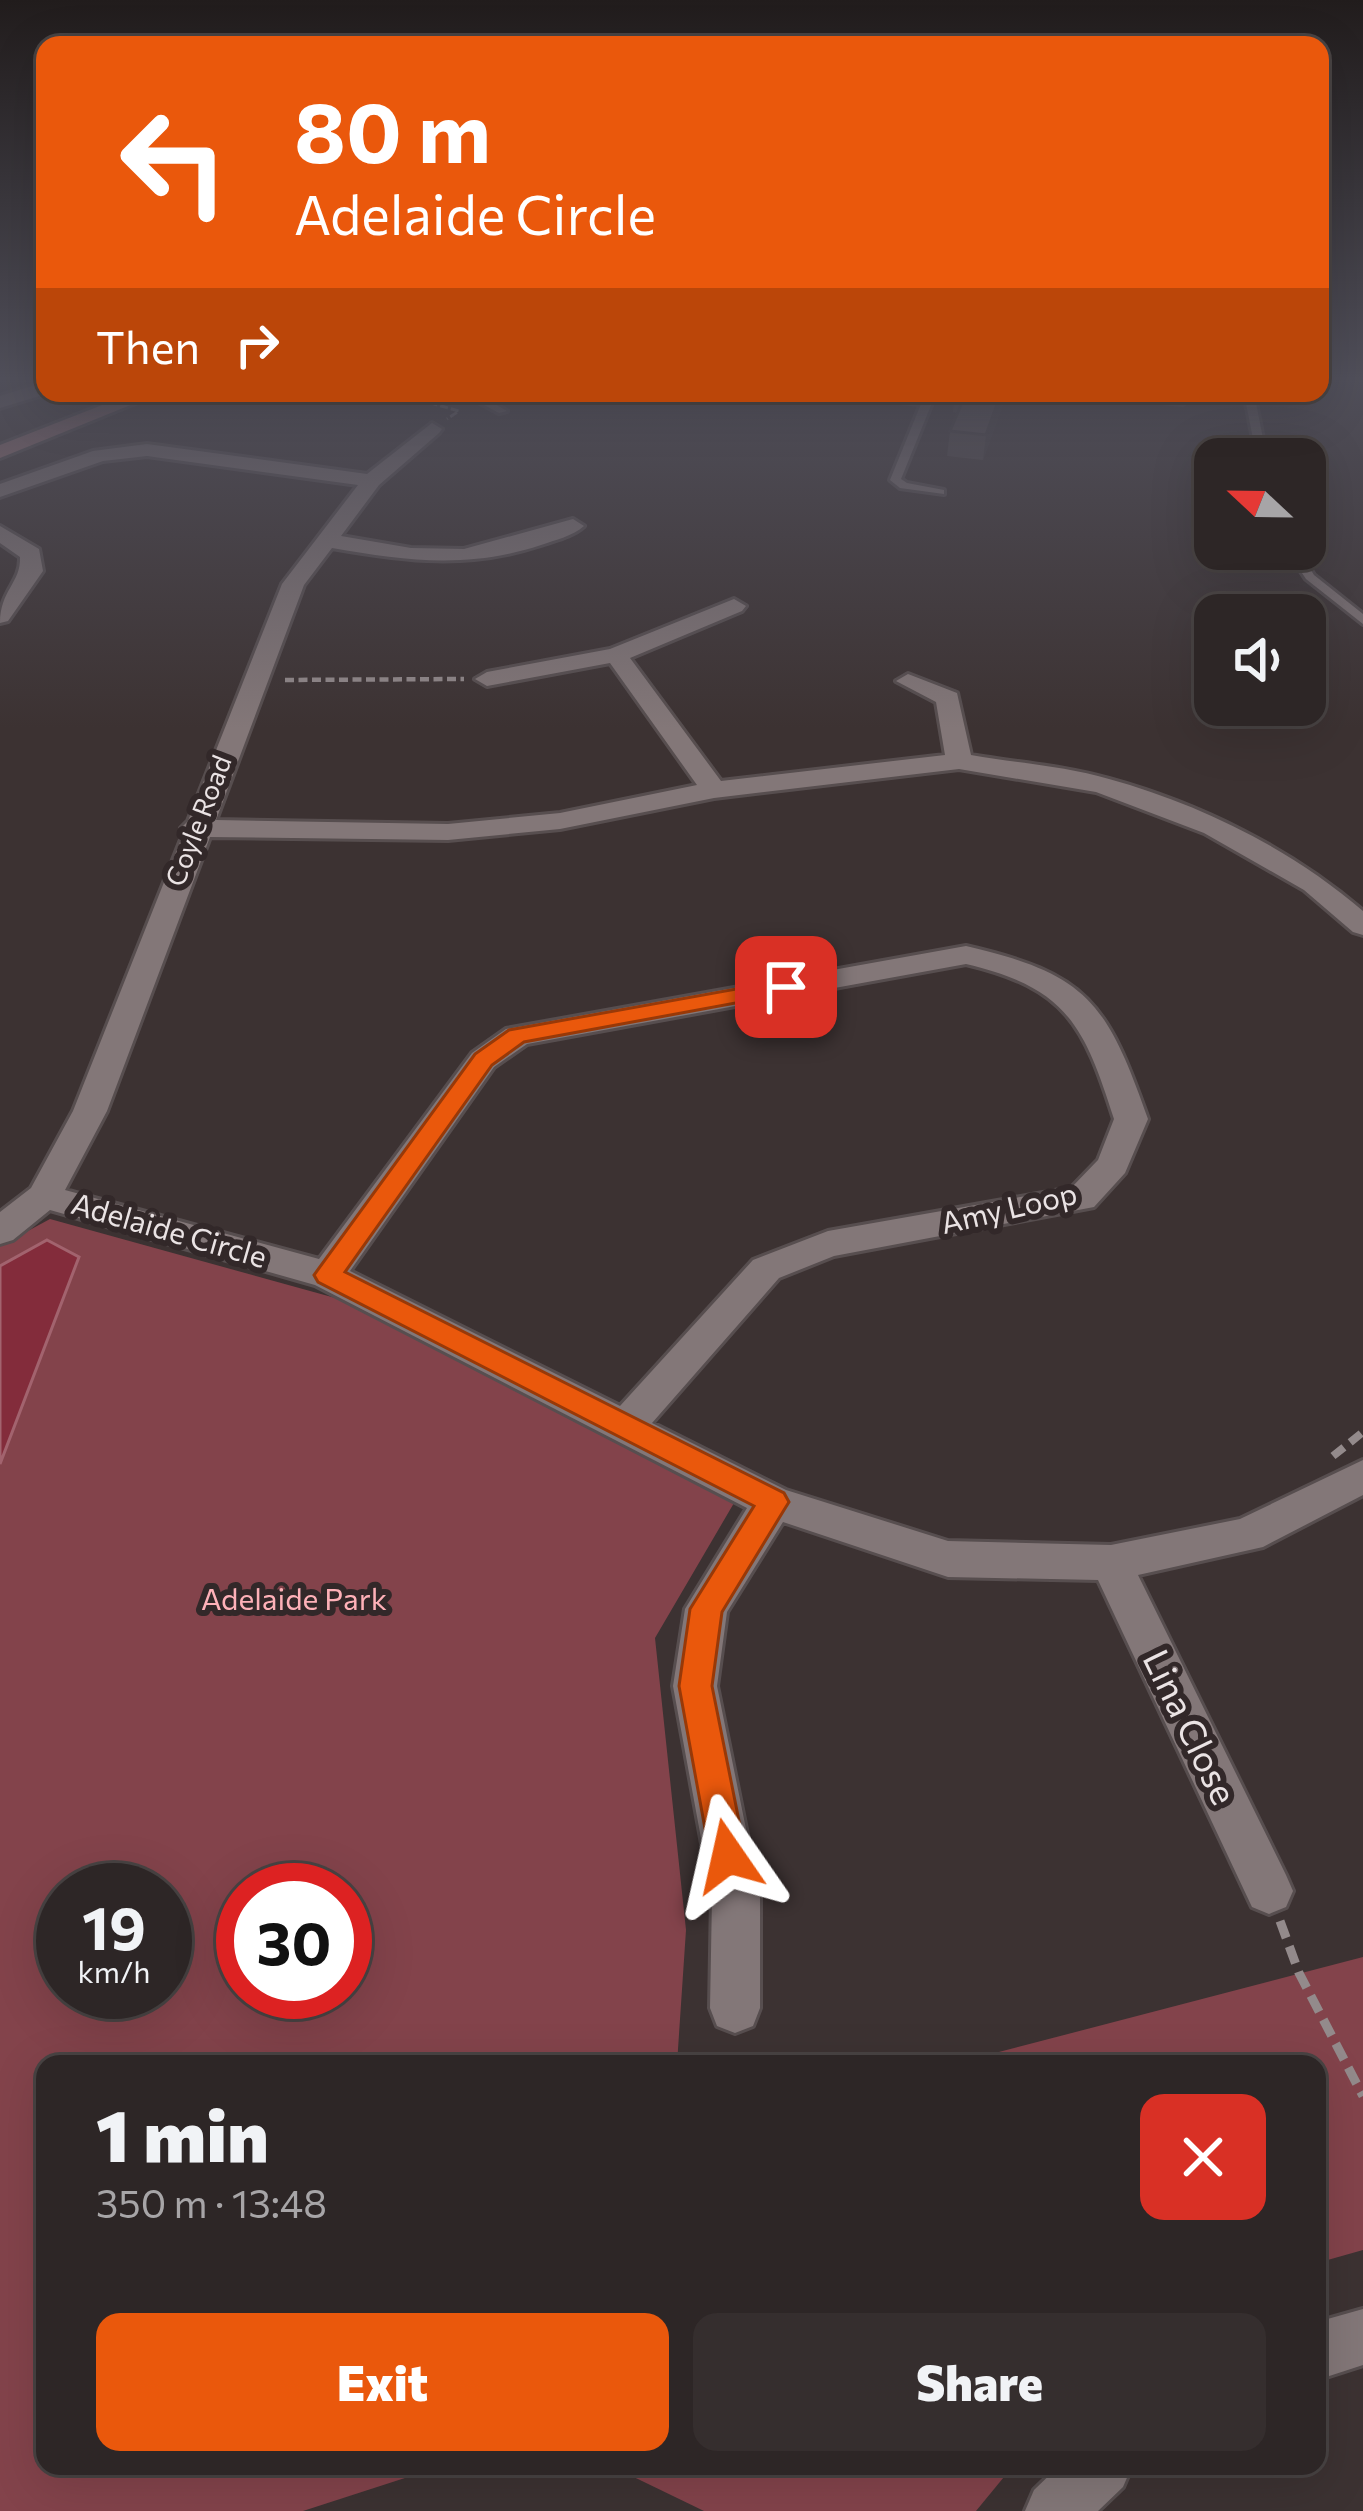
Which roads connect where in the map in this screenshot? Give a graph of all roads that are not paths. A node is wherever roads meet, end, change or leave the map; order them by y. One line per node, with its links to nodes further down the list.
1 (362, 494): 4 (street, Coyle Road)
2 (573, 526): 4 (street)
3 (0, 533): 7 (street)
4 (324, 539): 14 (street, Coyle Road)
5 (1306, 570): 8 (lane)
6 (734, 606): 9 (street)
7 (0, 616)
8 (1363, 620)
9 (616, 656): 10 (street); 13 (street)
10 (487, 679)
11 (908, 681): 12 (street)
12 (959, 760): 13 (street); 15 (street)
13 (714, 790): 14 (street)
14 (195, 828): 16 (street, Coyle Road)
15 (1363, 926)
16 (44, 1196): 17 (street, Coyle Road); 18 (street, Adelaide Circle)
17 (0, 1231)
18 (327, 1275): 19 (street, Adelaide Circle); 19 (street, Amy Loop)
19 (626, 1426): 21 (street, Adelaide Circle)
20 (1363, 1476): 22 (street, Adelaide Circle)
21 (773, 1502): 22 (street, Adelaide Circle); 24 (street)
22 (1111, 1563): 23 (street, Lina Close)
23 (1269, 1891)
24 (735, 2008)
25 (1363, 2337): 26 (street)
26 (1326, 2348)
27 (1093, 2475): 28 (street)
28 (1055, 2511)

